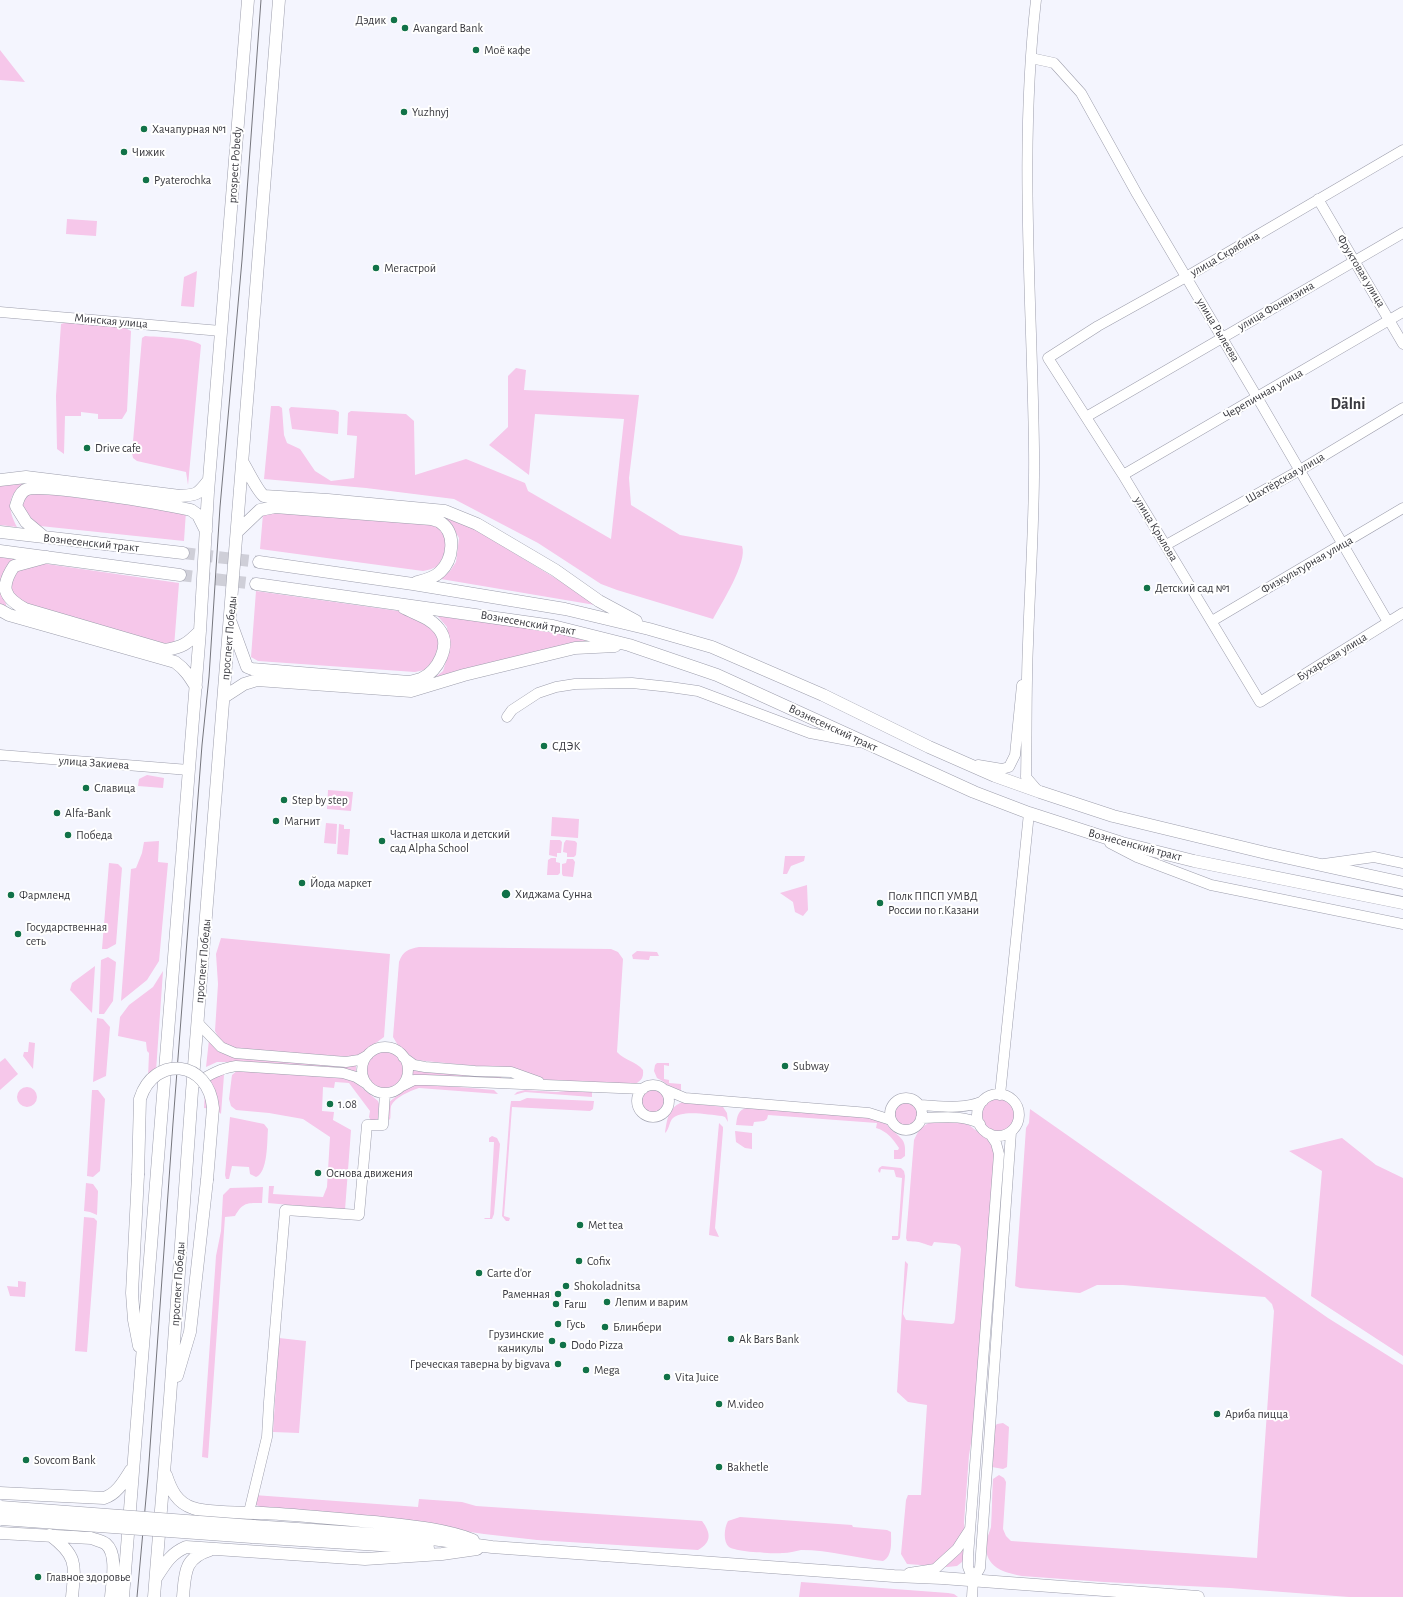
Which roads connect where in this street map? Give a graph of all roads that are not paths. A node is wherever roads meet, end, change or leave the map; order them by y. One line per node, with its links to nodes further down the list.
1 (248, 0): 13 (main road, prospect Pobedy)
2 (279, 0): 20 (main road, проспект Победы)
3 (1036, 0): 4 (street)
4 (1031, 58): 9 (street, улица Рылеева); 47 (street)
5 (1403, 150): 6 (street, улица Скрябина)
6 (1318, 199): 8 (street, Фруктовая улица); 9 (street, улица Скрябина)
7 (1403, 233): 8 (street, улица Фонвизина)
8 (1355, 261): 12 (street, Фруктовая улица); 14 (street, улица Фонвизина)
9 (1186, 277): 14 (street, улица Рылеева); 16 (street, улица Скрябина)
10 (0, 312): 13 (street, Минская улица)
11 (1403, 312): 12 (street, Черепичная улица)
12 (1390, 320): 15 (street, Фруктовая улица); 17 (street, Черепичная улица)
13 (221, 331): 24 (main road)
14 (1222, 337): 17 (street, улица Рылеева); 19 (street, улица Фонвизина)
15 (1403, 344)
16 (1048, 358): 19 (street, улица Крылова)
17 (1257, 397): 21 (street, улица Рылеева); 22 (street, Черепичная улица)
18 (1403, 408): 21 (street, Шахтёрская улица)
19 (1086, 417): 22 (street, улица Крылова)
20 (243, 463): 27 (main road, проспект Победы); 45 (main road)
21 (1300, 470): 30 (street, Шахтёрская улица); 31 (street, улица Рылеева)
22 (1123, 475): 30 (street, улица Крылова)
23 (0, 480): 24 (main road)
24 (210, 480): 26 (main road)
25 (1403, 508): 31 (street, Физкультурная улица)
26 (206, 531): 29 (main road); 46 (main road)
27 (238, 531): 38 (main road); 42 (main road, проспект Победы)
28 (0, 532): 29 (main road, Вознесенский тракт)
29 (44, 537): 33 (main road, Вознесенский тракт)
30 (1166, 545): 43 (street, улица Крылова)
31 (1343, 545): 43 (street, Физкультурная улица); 44 (street, улица Рылеева)
32 (0, 551): 34 (main road, Вознесенский тракт)
33 (183, 553)
34 (47, 557): 36 (main road, Вознесенский тракт); 46 (main road)
35 (259, 562): 38 (main road, Вознесенский тракт)
36 (180, 574)
37 (256, 584): 39 (main road, Вознесенский тракт)
38 (413, 584): 45 (main road, Вознесенский тракт)
39 (392, 603): 42 (main road); 48 (main road, Вознесенский тракт)
40 (0, 610): 49 (main road)
41 (1403, 613): 44 (street, Бухарская улица)
42 (230, 619): 50 (main road, проспект Победы)
43 (1212, 621): 51 (street, улица Крылова)
44 (1388, 622): 51 (street, Бухарская улица)
45 (649, 629): 55 (main road, Вознесенский тракт)
46 (200, 632): 49 (main road)
47 (1028, 644): 55 (street); 57 (street)
48 (629, 645): 50 (main road); 53 (main road, Вознесенский тракт)
49 (196, 687): 56 (main road)
50 (224, 697): 65 (main road, проспект Победы)
51 (1260, 702)
52 (507, 717): 53 (street)
53 (866, 744): 58 (main road, Вознесенский тракт)
54 (0, 755): 56 (street, улица Закиева)
55 (964, 763): 57 (main road, Вознесенский тракт)
56 (188, 770): 91 (main road)
57 (1040, 792): 61 (main road, Вознесенский тракт)
58 (1029, 813): 59 (main road, Вознесенский тракт); 78 (street)
59 (1096, 835): 63 (main road, Вознесенский тракт); 64 (street)
60 (1403, 863): 61 (street)
61 (1319, 865): 62 (main road, Вознесенский тракт)
62 (1403, 883)
63 (1403, 903)
64 (1403, 924)
65 (198, 1023): 66 (street); 72 (main road, проспект Победы)
66 (368, 1055): 67 (street); 69 (street)
67 (403, 1057): 68 (street); 73 (street)
68 (497, 1071): 70 (street); 71 (street)
69 (367, 1084): 72 (street); 77 (street)
70 (510, 1084): 71 (street); 73 (street)
71 (545, 1084): 74 (street)
72 (193, 1086): 92 (main road, проспект Победы)
73 (402, 1086): 77 (street)
74 (614, 1089): 75 (street); 82 (street)
75 (643, 1089): 76 (street); 82 (street)
76 (666, 1090): 79 (street); 83 (street)
77 (385, 1093): 96 (street)
78 (1000, 1094): 80 (street); 89 (street)
79 (685, 1098): 83 (street); 85 (street)
80 (983, 1101): 84 (street); 88 (street)
81 (892, 1104): 84 (street); 85 (street); 87 (street)
82 (637, 1105): 83 (street)
83 (670, 1105)
84 (919, 1105): 86 (street)
85 (869, 1113): 87 (street)
86 (921, 1118): 87 (street); 88 (street)
87 (890, 1120)
88 (980, 1124): 90 (street)
89 (1011, 1132): 90 (street); 105 (street)
90 (990, 1134): 98 (street)
91 (140, 1382): 92 (main road, bridge); 93 (main road)
92 (170, 1398): 94 (main road, проспект Победы)
93 (133, 1467): 95 (main road); 108 (main road)
94 (164, 1470): 96 (main road); 104 (main road, проспект Победы)
95 (0, 1493)
96 (249, 1512): 101 (main road)
97 (0, 1513): 101 (main road, bridge)
98 (971, 1527): 103 (street); 105 (street)
99 (0, 1533): 100 (main road)
100 (50, 1535): 106 (main road); 107 (main road)
101 (492, 1547): 102 (main road); 103 (main road)
102 (215, 1549): 104 (main road); 110 (main road)
103 (894, 1576): 105 (main road)
104 (155, 1578): 109 (main road, проспект Победы)
105 (973, 1580): 111 (street); 112 (main road)
106 (72, 1597)
107 (110, 1597)
108 (123, 1597)
109 (154, 1597)
110 (183, 1597)
111 (972, 1597)
112 (1198, 1597)

